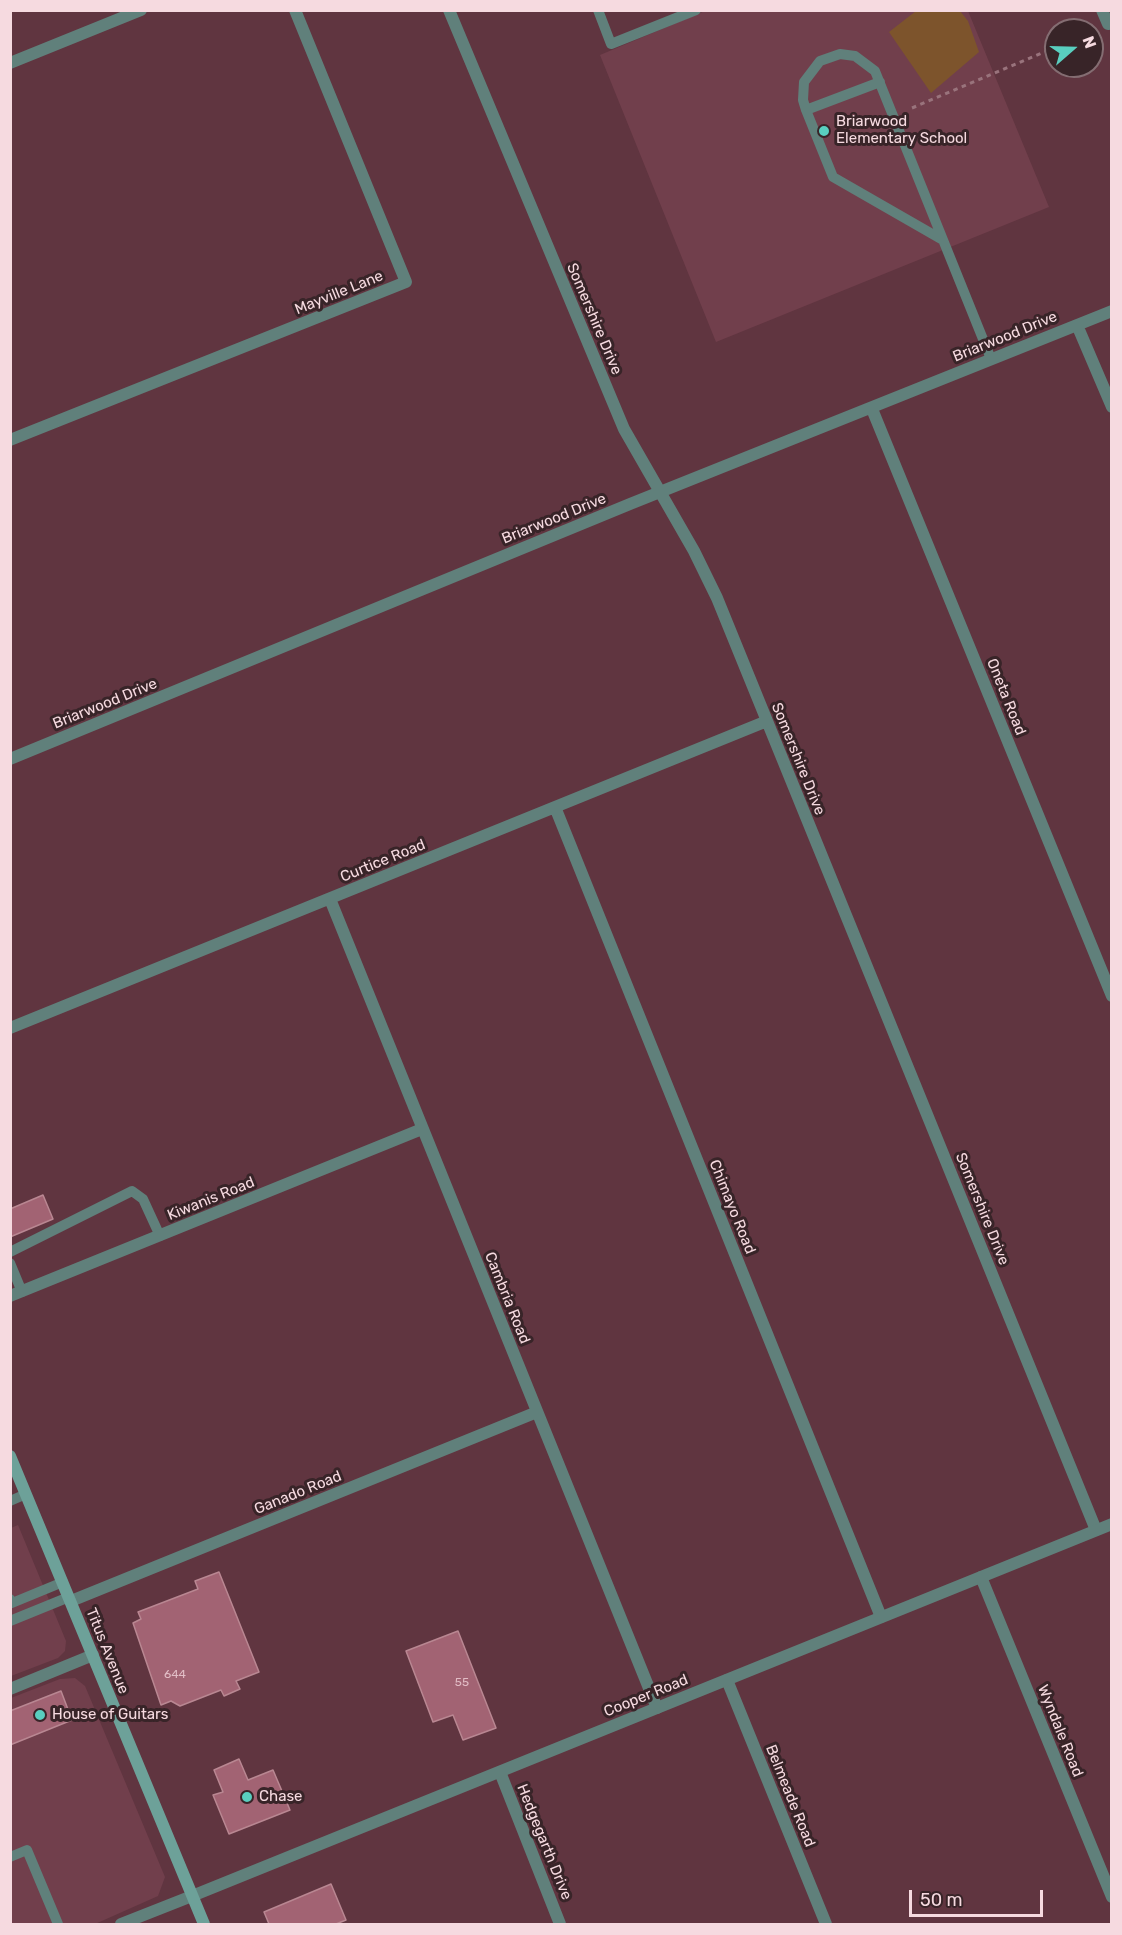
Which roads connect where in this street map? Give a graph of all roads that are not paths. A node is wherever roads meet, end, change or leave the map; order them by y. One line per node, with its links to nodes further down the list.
1 (141, 10): 8 (street)
2 (295, 10): 17 (street, Mayville Lane)
3 (449, 10): 18 (street, Somershire Drive)
4 (598, 10): 5 (lane)
5 (696, 10)
6 (1102, 10): 7 (street)
7 (1108, 24)
8 (10, 63)
9 (880, 82): 10 (lane); 10 (lane); 11 (lane)
10 (806, 110): 11 (lane)
11 (941, 239): 14 (lane)
12 (1112, 311): 13 (street, Briarwood Drive)
13 (1077, 325): 14 (street, Briarwood Drive); 15 (street)
14 (991, 359): 16 (street, Briarwood Drive)
15 (1112, 407)
16 (872, 408): 18 (street, Briarwood Drive); 23 (street, Oneta Road)
17 (10, 440)
18 (661, 492): 19 (street, Somershire Drive); 20 (street, Briarwood Drive)
19 (766, 721): 21 (street, Curtice Road); 35 (street, Somershire Drive)
20 (10, 759)
21 (555, 807): 22 (street, Curtice Road); 40 (street, Chimayo Road)
22 (330, 899): 24 (street, Curtice Road); 25 (street, Cambria Road)
23 (1112, 996)
24 (10, 1028)
25 (422, 1129): 26 (street, Kiwanis Road); 30 (street, Cambria Road)
26 (160, 1236): 27 (lane); 29 (street, Kiwanis Road)
27 (10, 1252)
28 (10, 1263): 29 (lane)
29 (16, 1294)
30 (537, 1412): 39 (street, Ganado Road); 45 (street, Cambria Road)
31 (10, 1456): 32 (main road, Titus Avenue)
32 (26, 1494): 33 (lane); 37 (main road, Titus Avenue)
33 (10, 1501)
34 (1112, 1524): 35 (street, Cooper Road)
35 (1096, 1530): 36 (street, Cooper Road)
36 (981, 1577): 40 (street, Cooper Road); 49 (street, Wyndale Road)
37 (63, 1582): 38 (lane); 39 (main road, Titus Avenue)
38 (10, 1599)
39 (70, 1599): 41 (lane); 42 (main road, Titus Avenue)
40 (881, 1617): 43 (street, Cooper Road)
41 (10, 1621)
42 (93, 1656): 44 (street); 48 (main road, Titus Avenue)
43 (727, 1680): 45 (street, Cooper Road); 54 (street, Belmeade Road)
44 (10, 1689)
45 (657, 1708): 46 (street, Cooper Road)
46 (500, 1772): 48 (street, Cooper Road); 53 (street, Hedgegarth Drive)
47 (10, 1857): 50 (lane)
48 (192, 1896): 51 (street, Cooper Road); 52 (main road, Titus Avenue)
49 (1112, 1897)
50 (58, 1924)
51 (121, 1924)
52 (204, 1924)
53 (560, 1924)
54 (826, 1924)

